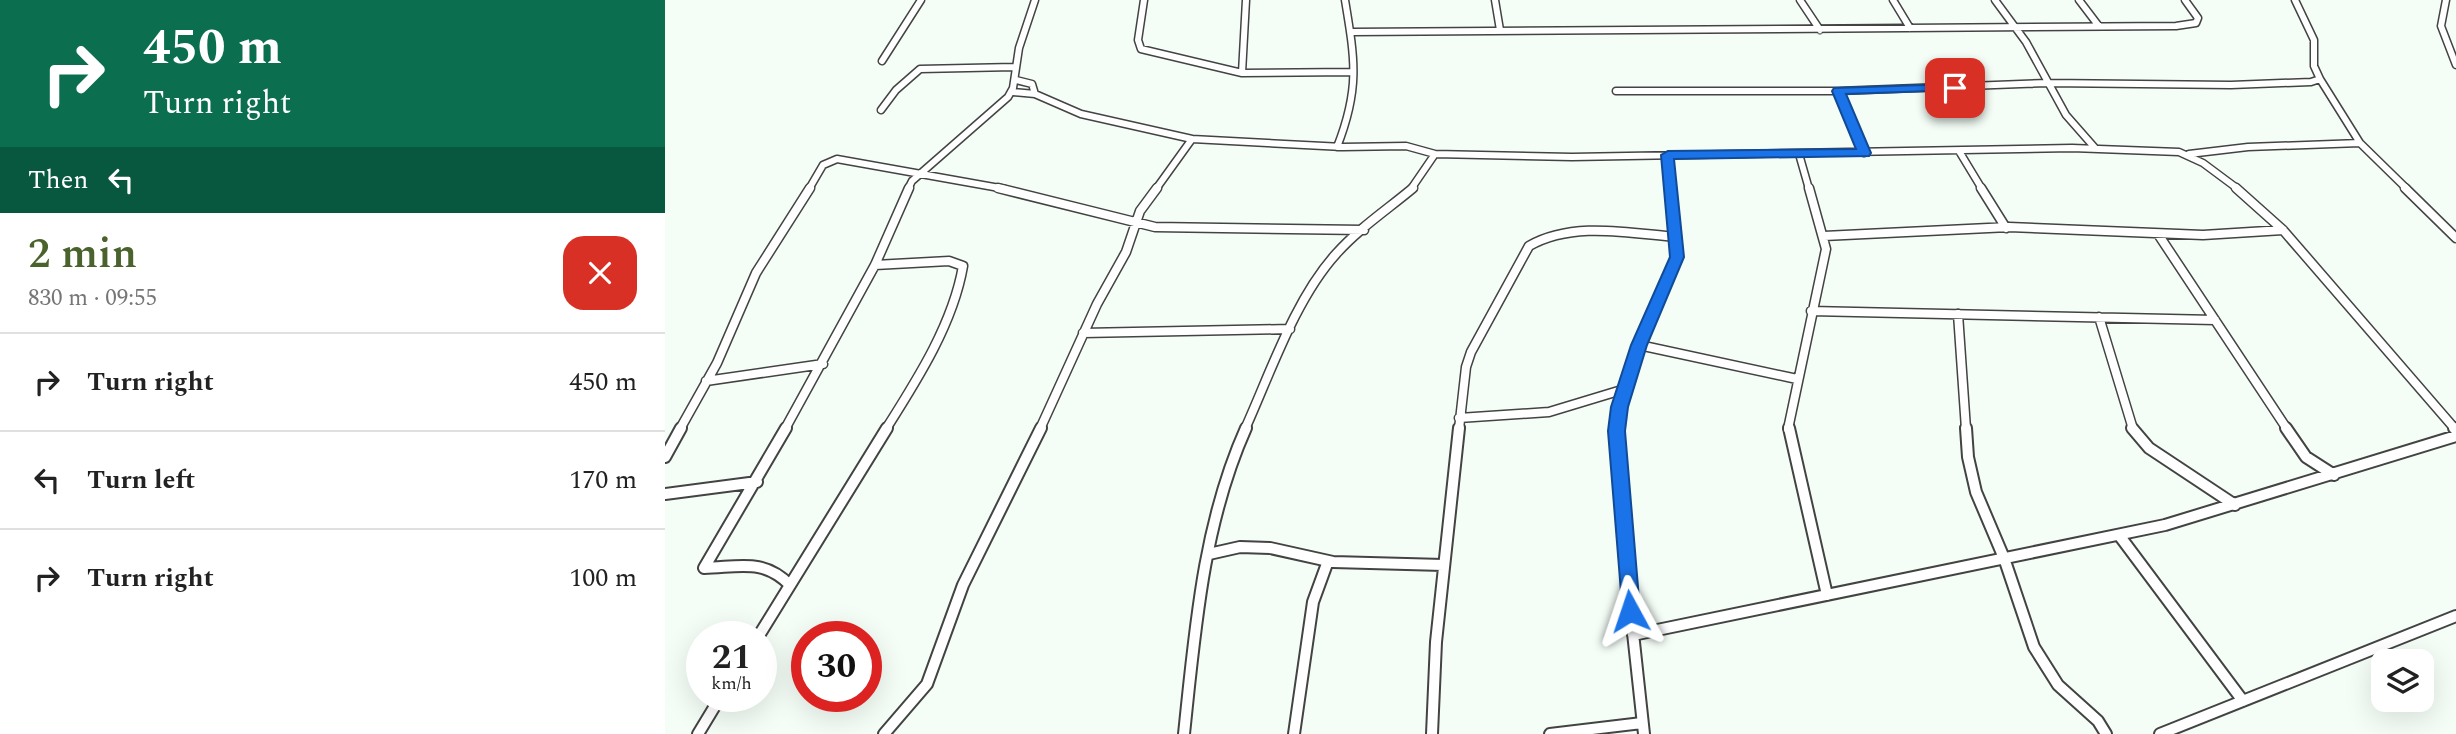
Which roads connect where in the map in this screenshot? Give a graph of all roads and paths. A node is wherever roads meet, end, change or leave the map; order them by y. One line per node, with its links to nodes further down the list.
1 (922, 0): 20 (street)
2 (1035, 0): 22 (street)
3 (1144, 0): 24 (street)
4 (1247, 0): 24 (street)
5 (1345, 0): 19 (street)
6 (1495, 0): 17 (street)
7 (1800, 0): 18 (street)
8 (1893, 0): 16 (street)
9 (1995, 0): 15 (street)
10 (2079, 0): 14 (street)
11 (2185, 0): 14 (street)
12 (2295, 0): 25 (street)
13 (2447, 0): 21 (street)
14 (2098, 25): 15 (street)
15 (2015, 26): 16 (street); 27 (street)
16 (1910, 28): 18 (street)
17 (1500, 30): 18 (street); 19 (street)
18 (1820, 30)
19 (1352, 32): 23 (street)
20 (882, 61)
21 (2456, 65)
22 (1014, 67): 26 (street); 32 (street)
23 (1353, 72): 24 (street); 35 (street)
24 (1242, 73)
25 (2320, 79): 27 (street); 34 (street)
26 (1016, 80): 30 (street); 31 (street)
27 (2048, 83): 29 (street); 36 (street)
28 (1616, 91): 29 (street)
29 (1838, 91): 38 (street)
30 (1013, 92): 31 (street); 43 (street)
31 (1035, 94): 33 (street)
32 (881, 110)
33 (1192, 139): 35 (street); 44 (street)
34 (2360, 143): 42 (street); 51 (street)
35 (1337, 147): 39 (street)
36 (2095, 148): 37 (street); 42 (street)
37 (1959, 151): 38 (street); 45 (street)
38 (1864, 153): 40 (street)
39 (1435, 154): 41 (street); 46 (street)
40 (1800, 154): 41 (street); 49 (street)
41 (1668, 155): 50 (street)
42 (2189, 155): 47 (street)
43 (919, 173): 44 (street); 52 (street); 62 (street)
44 (1136, 222): 46 (street); 58 (street)
45 (2005, 228): 48 (street); 49 (street)
46 (1364, 230): 57 (street)
47 (2283, 230): 48 (street); 65 (street)
48 (2158, 234): 56 (street)
49 (1824, 236): 53 (street)
50 (1676, 237): 59 (street); 64 (street)
51 (2456, 238)
52 (874, 265): 60 (street); 77 (street)
53 (1811, 311): 54 (street); 61 (street)
54 (1958, 314): 55 (street); 74 (street)
55 (2099, 317): 56 (street); 71 (street)
56 (2215, 320): 68 (street)
57 (1290, 329): 58 (street); 73 (street)
58 (1083, 333): 86 (street)
59 (1639, 345): 61 (street); 63 (street)
60 (823, 364): 62 (street); 69 (street)
61 (1797, 379): 78 (street)
62 (706, 381): 67 (street)
63 (1625, 389): 64 (street); 81 (street)
64 (1459, 418): 76 (street)
65 (2456, 430)
66 (2456, 436): 68 (street)
67 (665, 457)
68 (2334, 475): 71 (street)
69 (757, 482): 70 (street); 77 (street)
70 (665, 494)
71 (2235, 505): 72 (street)
72 (2119, 535): 74 (street); 82 (street)
73 (1209, 554): 75 (street); 87 (street)
74 (2004, 558): 78 (street); 91 (street)
75 (1328, 561): 76 (street); 88 (street)
76 (1443, 565): 89 (street)
77 (790, 585): 80 (street)
78 (1827, 595): 81 (street)
79 (2456, 616): 82 (street)
80 (768, 621)
81 (1633, 635): 84 (street)
82 (2243, 701): 92 (street)
83 (711, 712): 85 (street)
84 (1643, 729): 90 (street)
85 (698, 734)
86 (884, 734)
87 (1184, 734)
88 (1294, 734)
89 (1433, 734)
90 (1550, 734)
91 (2106, 734)
92 (2160, 734)

